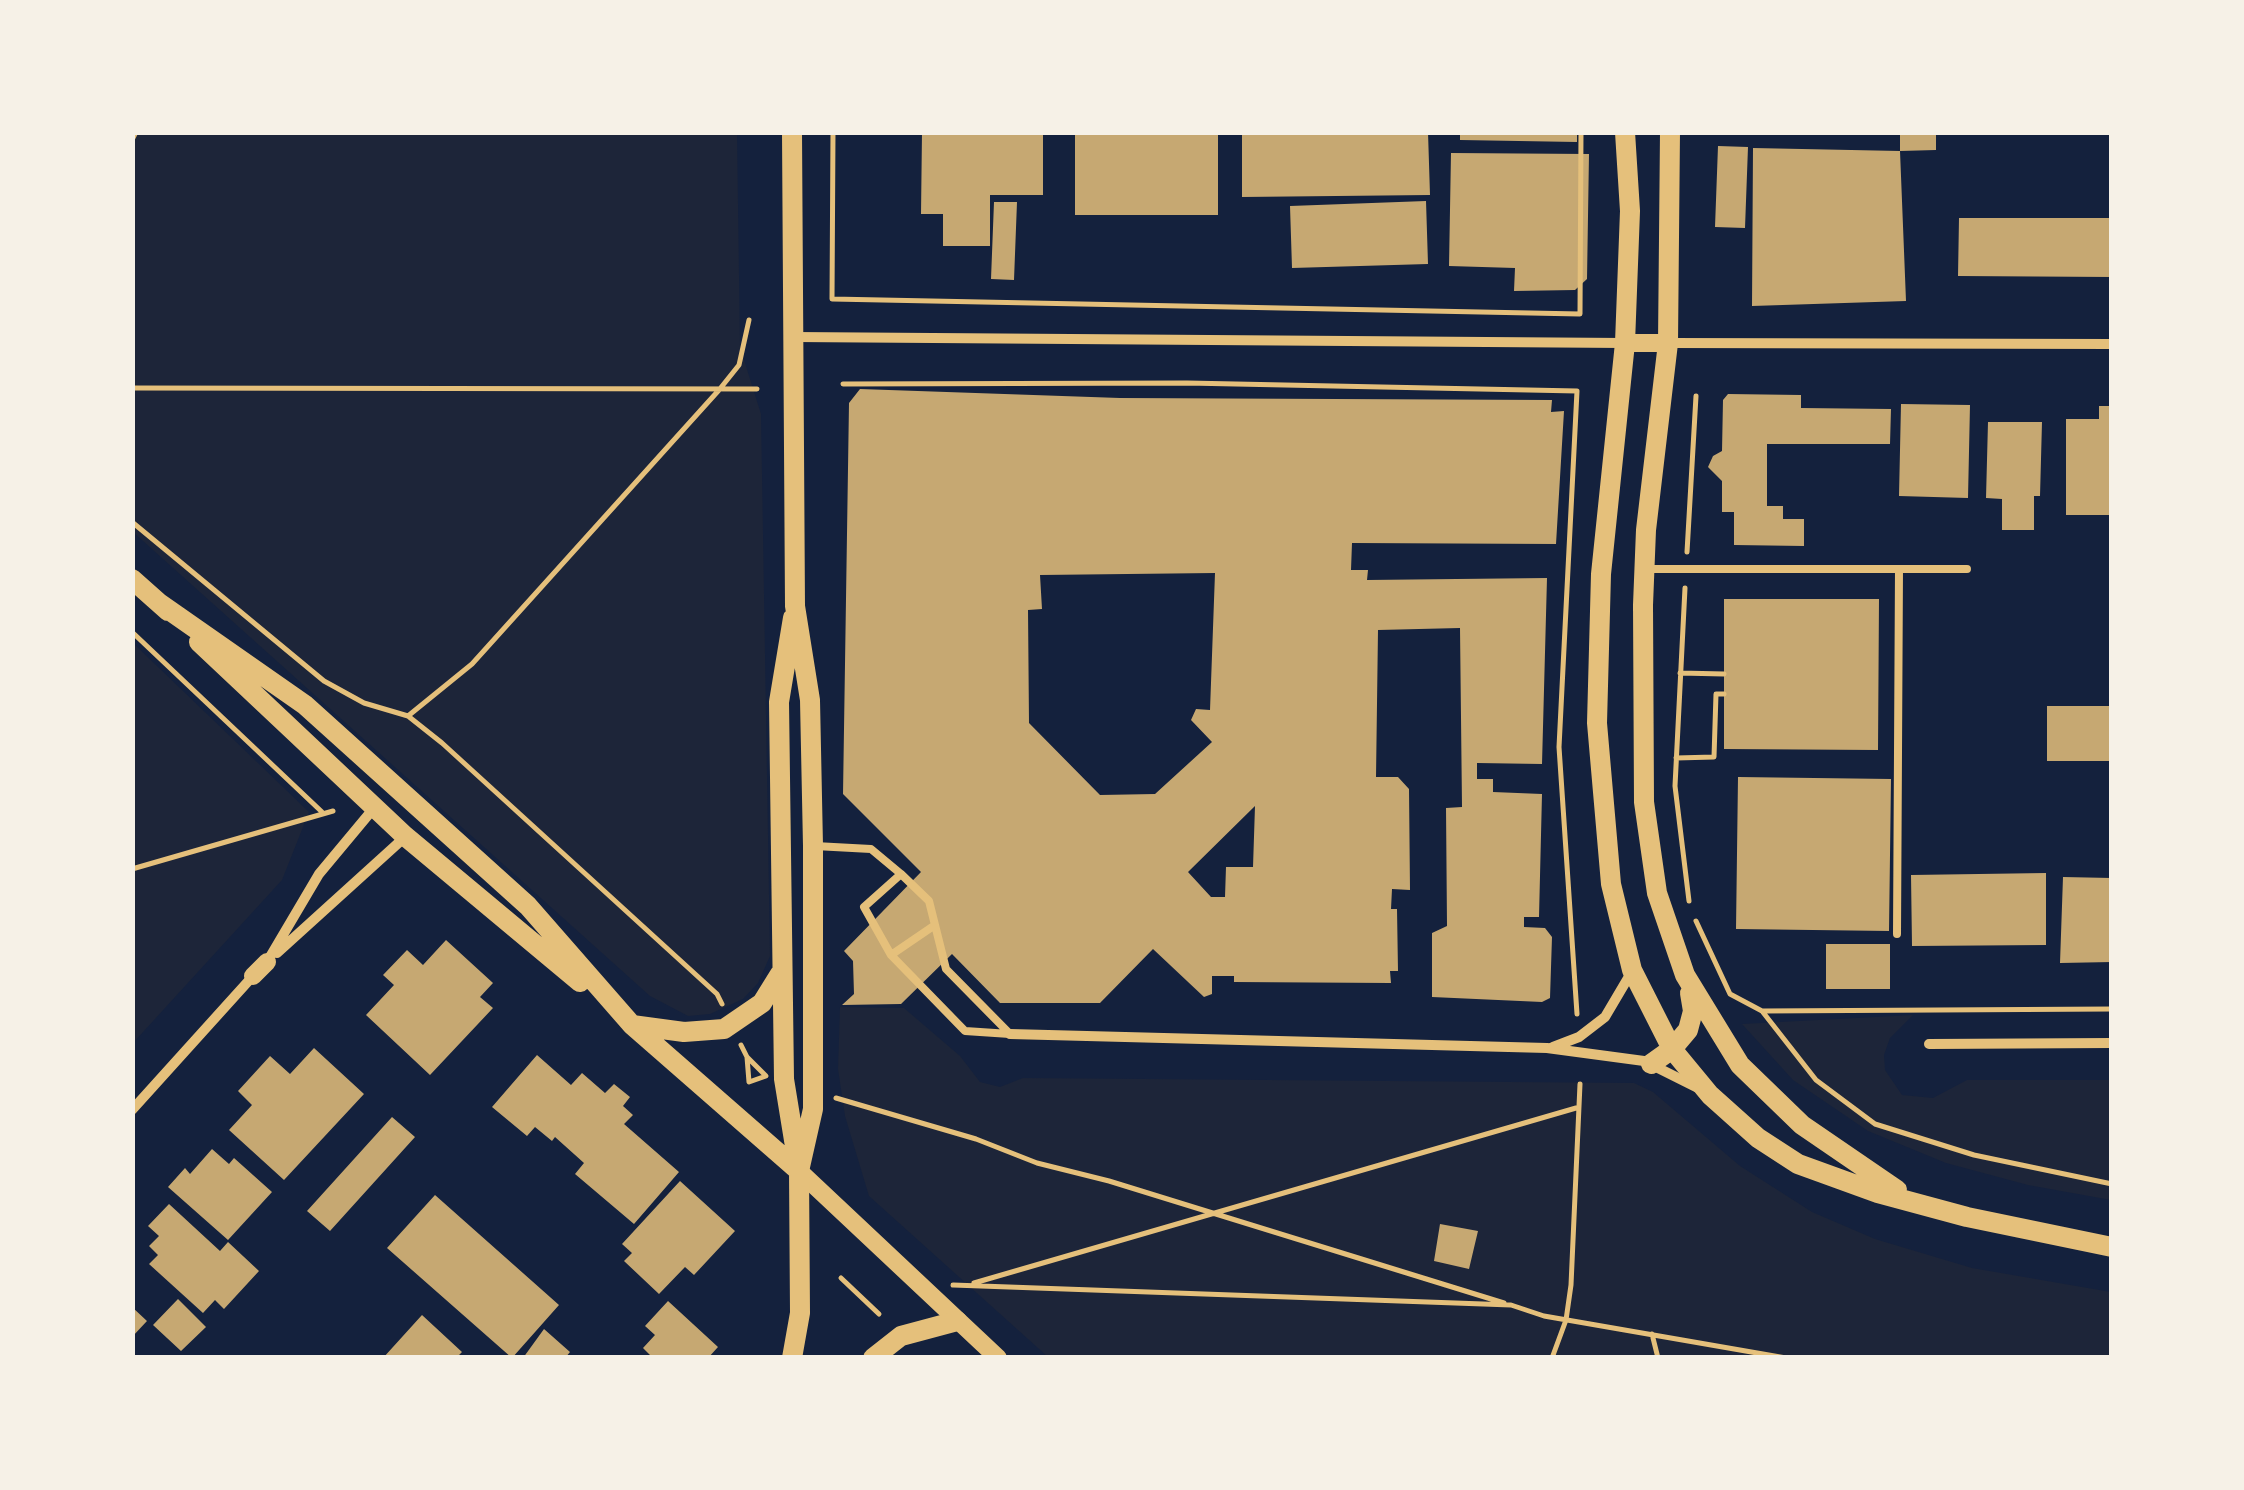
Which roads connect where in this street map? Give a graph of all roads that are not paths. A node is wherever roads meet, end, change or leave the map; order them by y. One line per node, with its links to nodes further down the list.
1 (792, 132): 4 (main road)
2 (1625, 132): 5 (main road)
3 (1670, 132): 6 (main road)
4 (793, 337): 5 (street); 13 (main road)
5 (1625, 342): 6 (street); 25 (main road)
6 (1668, 343): 7 (street); 8 (main road)
7 (2112, 344)
8 (1644, 569): 9 (lane); 23 (main road)
9 (1899, 569): 10 (lane); 20 (lane)
10 (1967, 570)
11 (132, 579): 12 (main road)
12 (159, 603): 14 (main road); 15 (main road)
13 (795, 606): 17 (main road); 24 (main road)
14 (412, 800): 15 (main road); 16 (main road); 27 (main road)
15 (375, 808): 16 (main road); 22 (street)
16 (406, 836): 22 (street); 27 (main road)
17 (812, 846): 18 (lane); 36 (main road)
18 (901, 874): 19 (lane); 21 (lane)
19 (935, 924): 21 (lane); 28 (lane)
20 (1897, 934)
21 (891, 955): 28 (lane)
22 (267, 962): 26 (street)
23 (1680, 963): 32 (main road); 37 (main road)
24 (783, 967): 27 (main road); 36 (main road)
25 (1632, 970): 31 (street); 32 (main road)
26 (253, 976): 35 (street)
27 (632, 1025): 36 (main road)
28 (1010, 1034): 31 (street)
29 (1929, 1044): 30 (street)
30 (2112, 1044)
31 (1547, 1048): 33 (street)
32 (1672, 1049): 33 (main road); 34 (main road)
33 (1652, 1064): 34 (street)
34 (1710, 1095): 37 (main road)
35 (132, 1110)
36 (799, 1171): 39 (street); 40 (main road)
37 (1920, 1204): 38 (main road)
38 (2112, 1247)
39 (958, 1321): 41 (main road); 42 (street)
40 (792, 1358)
41 (873, 1358)
42 (998, 1358)

